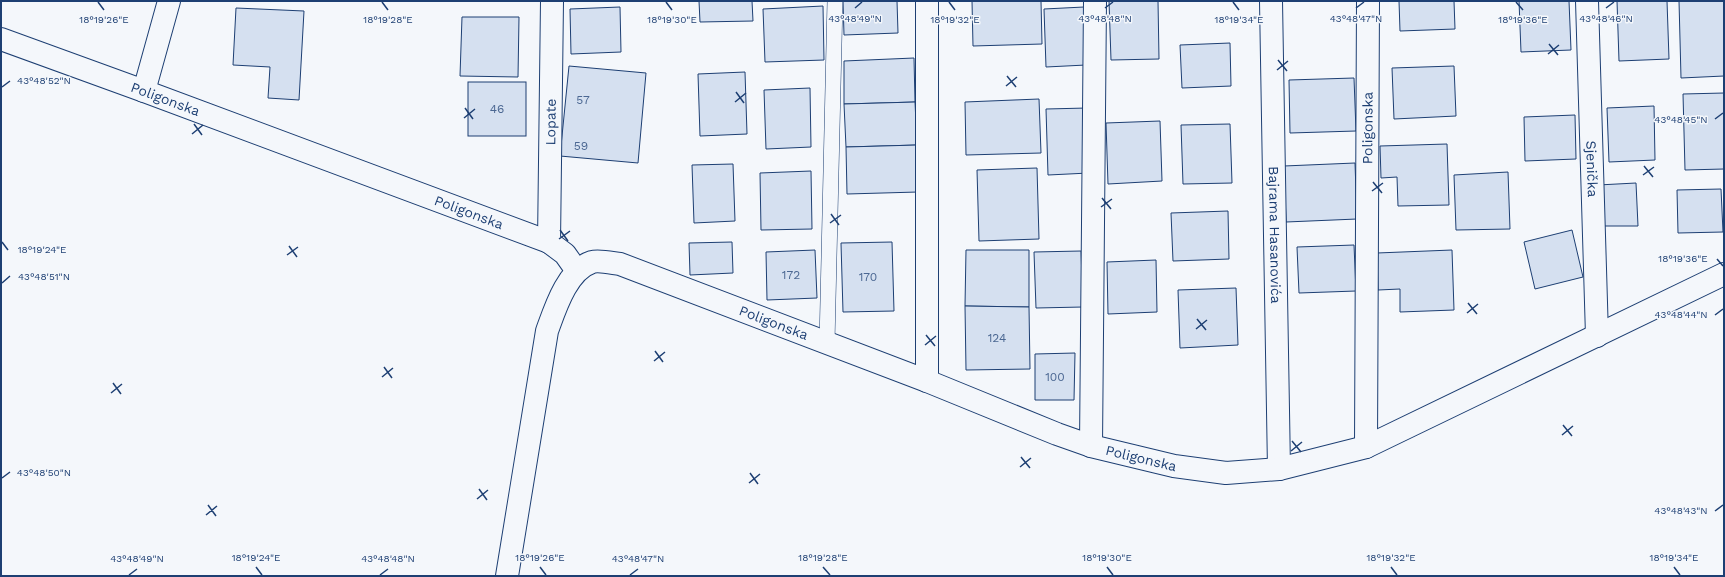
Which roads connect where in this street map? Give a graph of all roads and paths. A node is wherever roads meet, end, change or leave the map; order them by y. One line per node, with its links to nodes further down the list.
1 (169, 1): 10 (street)
2 (552, 1): 11 (street, Lopate)
3 (835, 1): 15 (lane)
4 (927, 1): 16 (street)
5 (1095, 1): 17 (street)
6 (1271, 1): 19 (street, Bajrama Hasanovića)
7 (1368, 1): 18 (street, Poligonska)
8 (1587, 1): 14 (street, Sjenička)
9 (1, 39): 10 (street, Poligonska)
10 (144, 91): 11 (street, Poligonska)
11 (549, 242): 12 (street, Poligonska)
12 (577, 271): 15 (street, Poligonska); 20 (street)
13 (1724, 274): 14 (street, Poligonska)
14 (1597, 336): 18 (street, Poligonska)
15 (827, 343): 16 (street, Poligonska)
16 (927, 381): 17 (street, Poligonska)
17 (1091, 446): 19 (street, Poligonska)
18 (1366, 447): 19 (street, Poligonska)
19 (1279, 469)
20 (507, 576)

